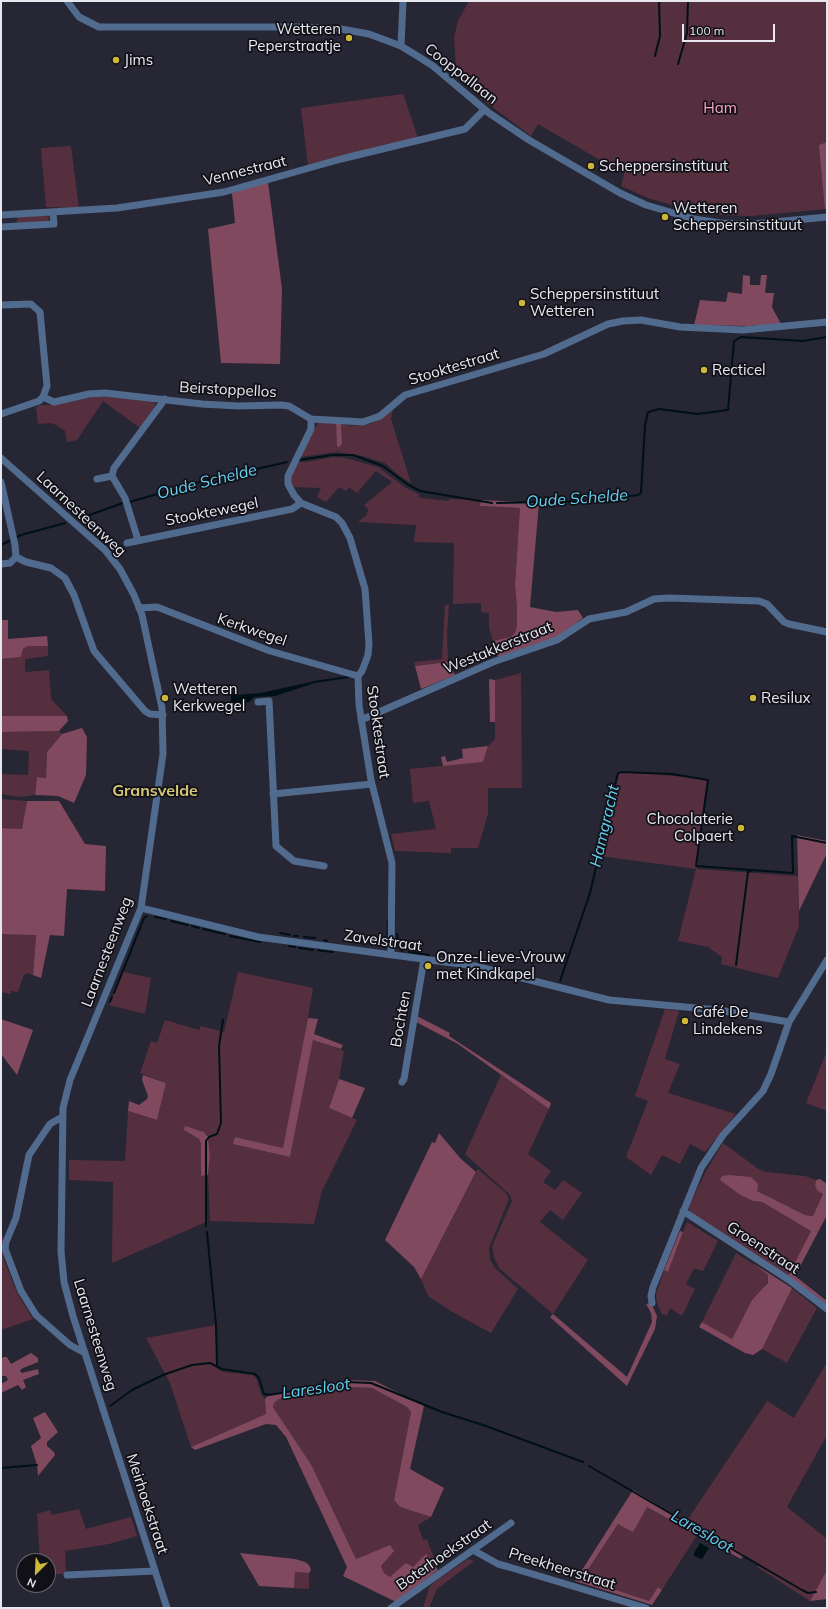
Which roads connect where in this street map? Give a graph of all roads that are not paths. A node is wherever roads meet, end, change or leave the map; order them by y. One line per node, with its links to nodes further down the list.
1 (67, 1): 3 (street, Cooppallaan)
2 (403, 1): 3 (street)
3 (400, 46): 4 (street, Cooppallaan)
4 (484, 110): 5 (street, Vennestraat); 8 (street, Cooppallaan)
5 (53, 213): 6 (street, Vennestraat); 9 (street)
6 (13, 214): 7 (street, Vennestraat); 9 (street)
7 (1, 215)
8 (827, 217)
9 (14, 226): 10 (street)
10 (1, 227)
11 (1, 305): 13 (street)
12 (827, 322): 16 (street, Stooktestraat)
13 (43, 397): 14 (street, Beirstoppellos); 15 (street)
14 (165, 399): 16 (street, Beirstoppellos); 18 (street, Beirstoppellos)
15 (1, 414)
16 (311, 419): 21 (street, Stooktestraat)
17 (1, 458): 26 (street, Laarnesteenweg)
18 (112, 476): 19 (street); 22 (street)
19 (98, 479)
20 (1, 482): 24 (street)
21 (301, 502): 22 (street, Stooktewegel); 28 (street, Stooktestraat)
22 (138, 540): 23 (street, Stooktewegel)
23 (127, 543)
24 (16, 557): 25 (street); 30 (street)
25 (1, 564)
26 (139, 608): 28 (street, Kerkwegel); 30 (street, Laarnesteenweg)
27 (827, 632): 31 (street, Westakkerstraat)
28 (358, 676): 31 (street, Stooktestraat)
29 (258, 702): 33 (street)
30 (163, 715): 35 (street, Laarnesteenweg)
31 (361, 720): 32 (street, Stooktestraat)
32 (372, 784): 33 (street); 36 (street, Stooktestraat)
33 (274, 794): 34 (street)
34 (324, 866)
35 (141, 908): 36 (street, Zavelstraat); 41 (street, Laarnesteenweg)
36 (391, 955): 37 (street, Zavelstraat)
37 (424, 959): 39 (street, Zavelstraat); 40 (street, Bochten)
38 (827, 960): 39 (street)
39 (789, 1022): 42 (street)
40 (402, 1082)
41 (62, 1117): 45 (street, Laarnesteenweg); 45 (street)
42 (683, 1211): 43 (street); 44 (street, Groenstraat)
43 (652, 1303)
44 (827, 1310)
45 (85, 1353): 46 (street, Laarnesteenweg)
46 (103, 1408): 49 (street, Meirhoekstraat)
47 (511, 1523): 48 (street, Boterhoekstraat)
48 (473, 1550): 52 (street, Boterhoekstraat); 53 (street, Preekheerstraat)
49 (155, 1571): 50 (street); 51 (street, Meirhoekstraat)
50 (67, 1575)
51 (167, 1608)
52 (391, 1608)
53 (646, 1608)

